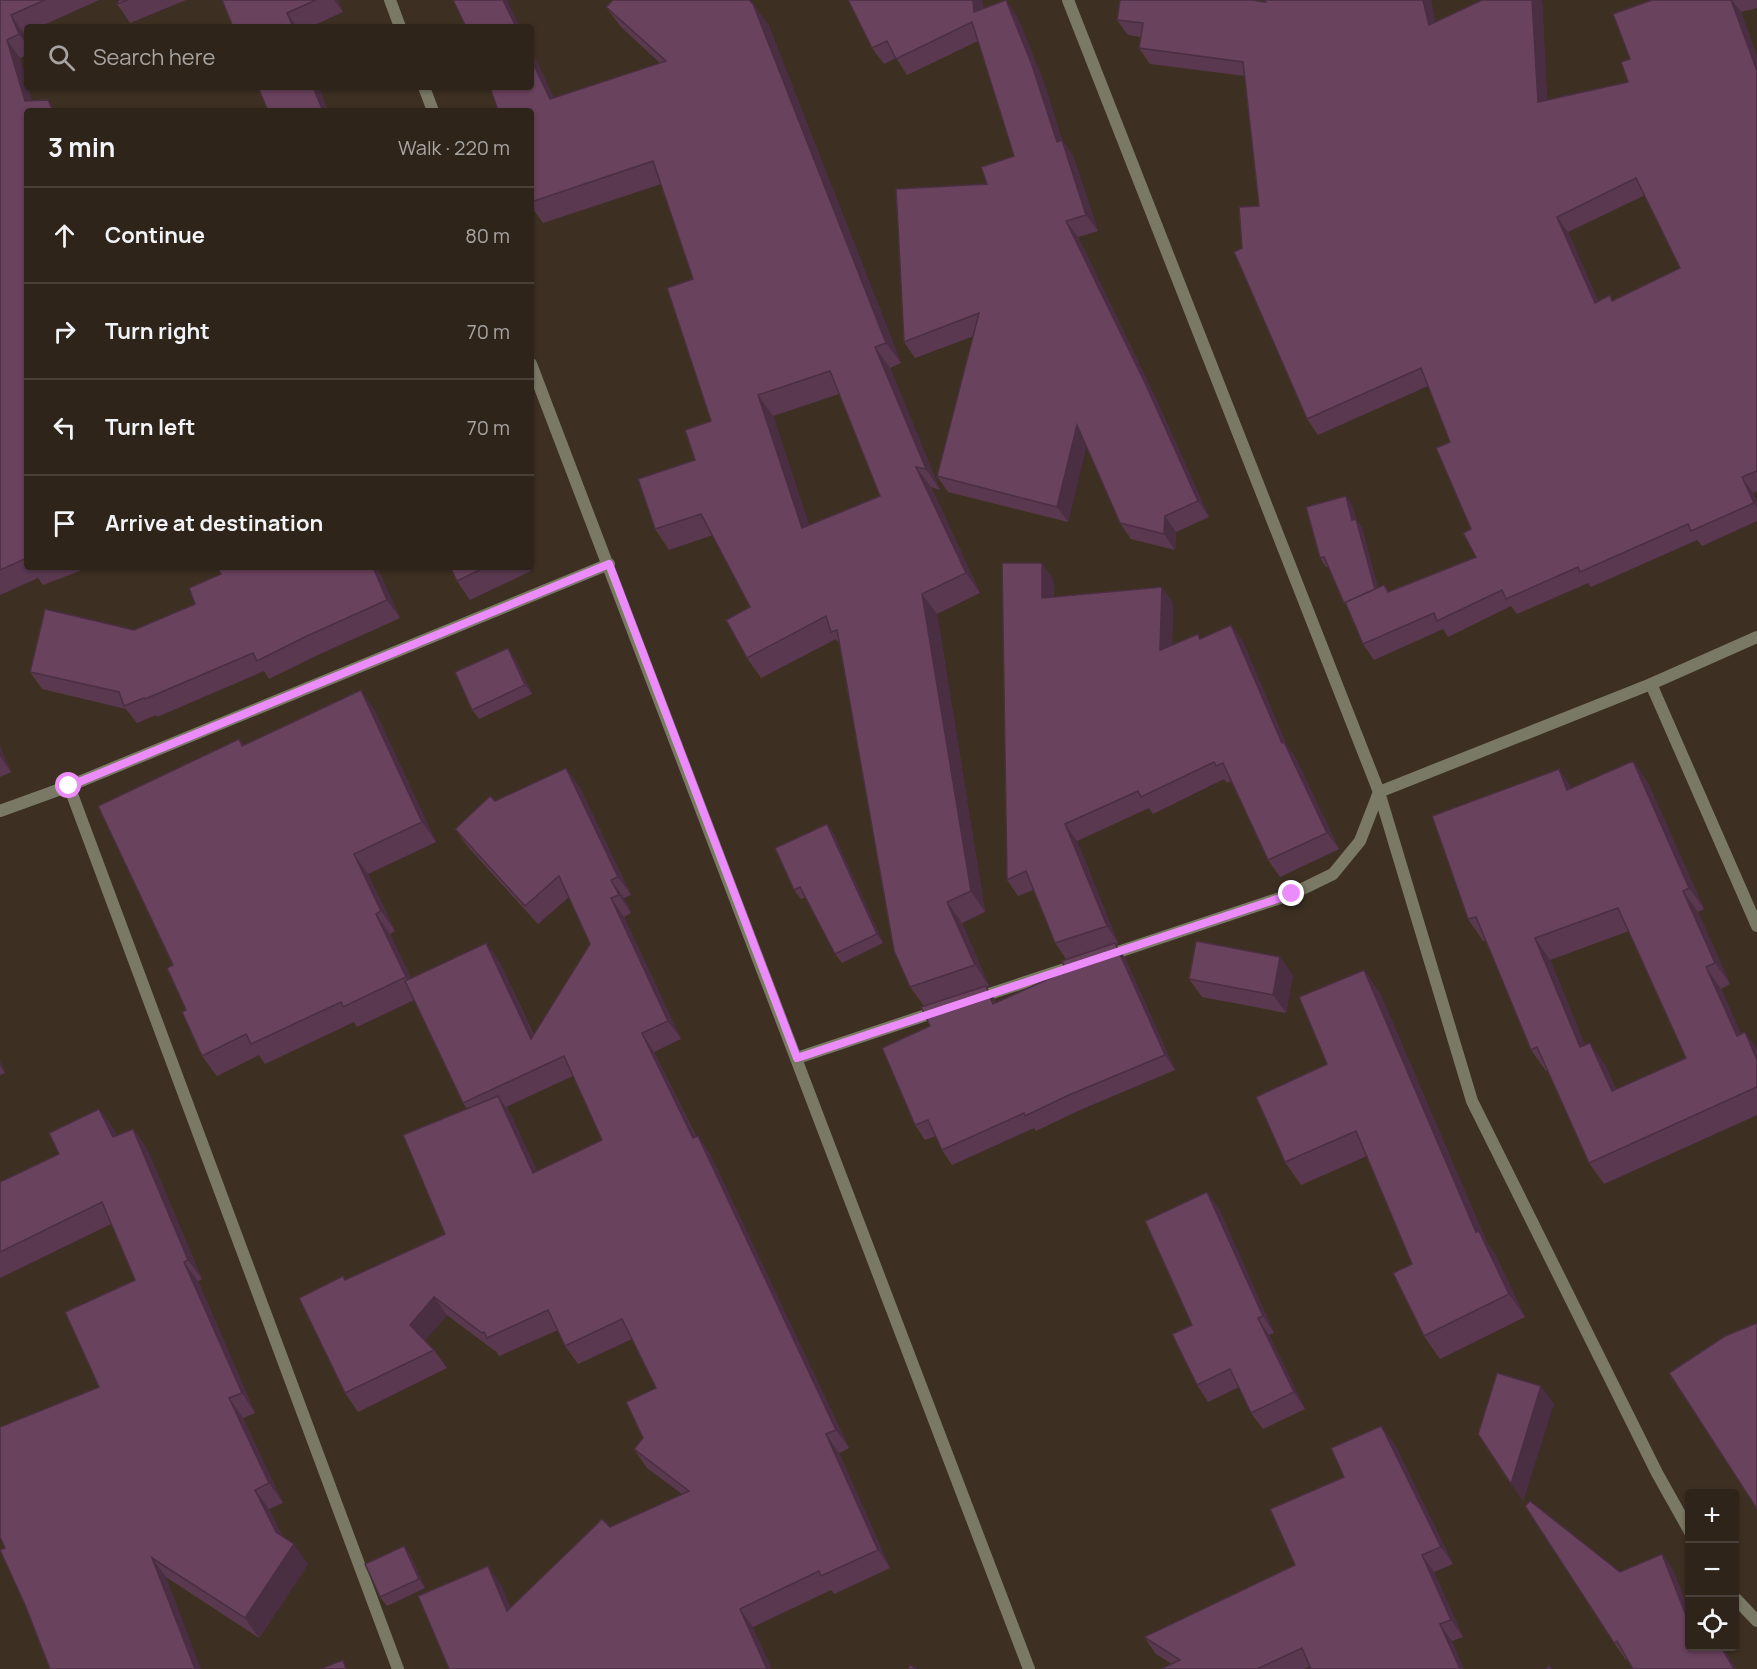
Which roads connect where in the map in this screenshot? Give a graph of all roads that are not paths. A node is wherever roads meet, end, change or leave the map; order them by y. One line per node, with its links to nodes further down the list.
1 (390, 0): 3 (street)
2 (1068, 0): 11 (street)
3 (399, 24)
4 (425, 90): 5 (street)
5 (432, 108)
6 (534, 372): 7 (street)
7 (609, 564): 10 (street); 14 (street)
8 (1757, 638): 9 (street)
9 (1651, 684): 11 (street); 13 (street)
10 (69, 786): 12 (street); 18 (street)
11 (1379, 792): 14 (street); 15 (street)
12 (0, 811)
13 (1757, 926)
14 (797, 1058): 19 (street)
15 (1685, 1525)
16 (1739, 1602): 17 (street)
17 (1757, 1621)
18 (398, 1669)
19 (1029, 1669)

